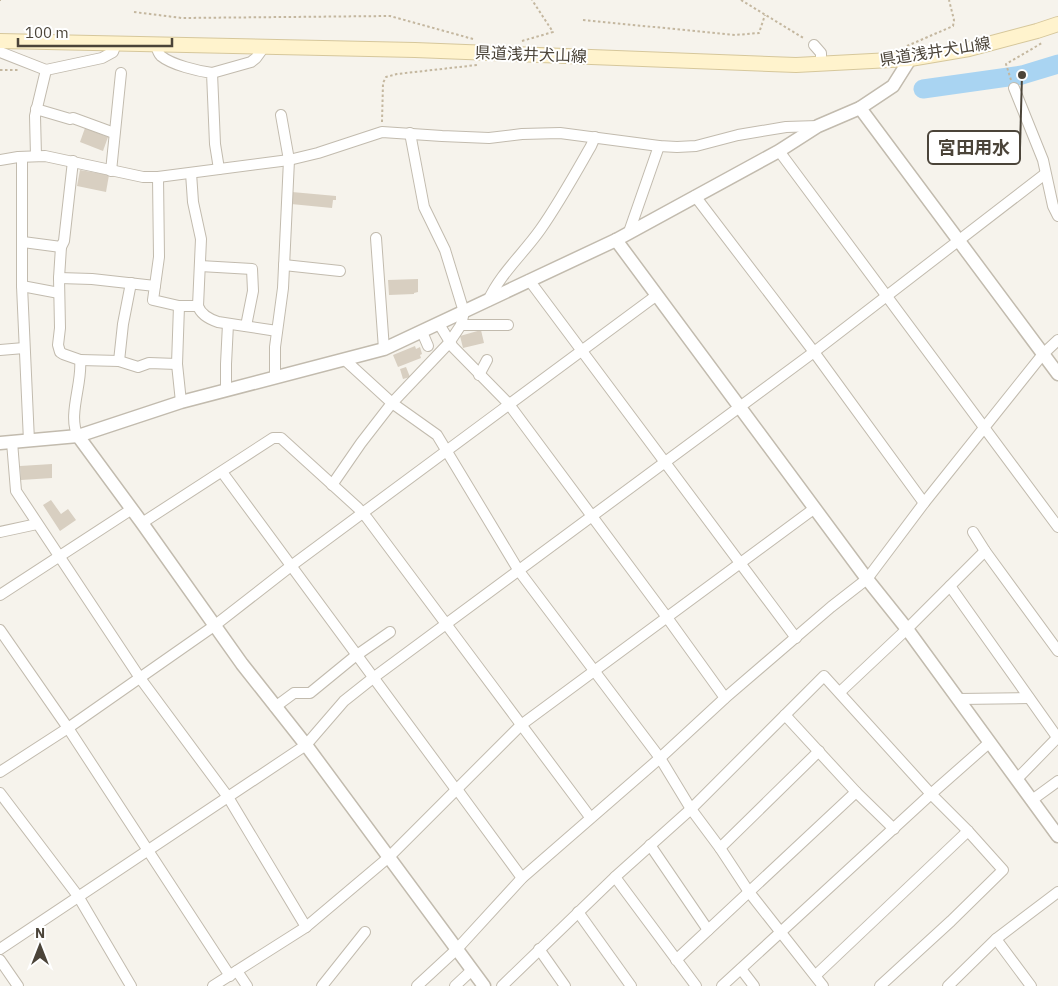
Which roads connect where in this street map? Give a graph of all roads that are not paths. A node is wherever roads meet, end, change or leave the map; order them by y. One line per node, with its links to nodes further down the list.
1 (1058, 24): 8 (main road, 県道浅井犬山線)
2 (0, 41): 3 (main road, 県道浅井犬山線)
3 (116, 44): 4 (main road, 県道浅井犬山線); 10 (street)
4 (156, 45): 6 (main road, 県道浅井犬山線); 12 (street)
5 (814, 45): 9 (street)
6 (264, 47): 9 (main road, 県道浅井犬山線); 12 (street)
7 (0, 52): 10 (street)
8 (903, 59): 9 (main road, 県道浅井犬山線); 14 (street)
9 (821, 64)
10 (46, 70): 15 (street)
11 (121, 73): 18 (street)
12 (212, 73): 28 (street)
13 (1014, 88): 31 (street)
14 (860, 108): 17 (street); 38 (street)
15 (36, 109): 18 (street); 23 (street)
16 (281, 115): 26 (street)
17 (818, 126): 21 (street); 22 (street)
18 (114, 133): 29 (street)
19 (410, 133): 20 (street); 26 (street); 55 (street)
20 (595, 137): 21 (street); 52 (street)
21 (659, 146): 35 (street)
22 (779, 151): 33 (street); 51 (street)
23 (36, 156): 24 (street); 27 (street)
24 (22, 157): 25 (street); 39 (street)
25 (0, 160)
26 (289, 160): 28 (street); 41 (street)
27 (73, 161): 29 (street); 40 (street)
28 (219, 169): 30 (street)
29 (111, 171): 32 (street)
30 (191, 173): 32 (street); 42 (street)
31 (1046, 174): 34 (street); 38 (street)
32 (158, 178): 48 (street)
33 (696, 196): 35 (street); 70 (street)
34 (1058, 216)
35 (629, 232): 37 (street)
36 (376, 238): 67 (street)
37 (616, 240): 45 (street); 50 (street)
38 (959, 241): 51 (street); 71 (street)
39 (23, 242): 40 (street); 47 (street)
40 (61, 247): 44 (street)
41 (284, 265): 43 (street); 61 (street)
42 (200, 266): 54 (street); 60 (street)
43 (340, 271)
44 (59, 278): 46 (street); 49 (street)
45 (529, 280): 52 (street); 69 (street)
46 (131, 283): 48 (street); 75 (street)
47 (22, 286): 49 (street); 66 (street)
48 (154, 286): 53 (street)
49 (59, 293): 72 (street)
50 (656, 295): 69 (street); 84 (street)
51 (886, 297): 70 (street); 85 (street)
52 (488, 301): 55 (street)
53 (179, 306): 54 (street); 76 (street)
54 (198, 306): 56 (street)
55 (464, 312): 57 (street); 58 (street)
56 (228, 324): 60 (street); 80 (street)
57 (439, 324): 62 (street); 64 (street)
58 (461, 325): 59 (street); 64 (street)
59 (508, 325)
60 (246, 326): 61 (street)
61 (277, 331): 79 (street)
62 (422, 332): 65 (street); 67 (street)
63 (1058, 340): 71 (street)
64 (450, 343): 77 (street); 82 (street)
65 (428, 346)
66 (24, 348): 68 (street); 88 (street)
67 (384, 349): 73 (street)
68 (0, 350)
69 (581, 352): 83 (street); 92 (street)
70 (814, 352): 84 (street); 95 (street)
71 (1043, 354): 78 (street); 85 (street)
72 (80, 360): 75 (street); 86 (street)
73 (345, 360): 79 (street); 82 (street)
74 (487, 360): 77 (street)
75 (119, 361): 76 (street)
76 (177, 364): 81 (street)
77 (479, 374): 83 (street)
78 (1058, 374)
79 (275, 378): 80 (street)
80 (226, 390): 81 (street)
81 (181, 402): 86 (street)
82 (392, 403): 91 (street); 94 (street)
83 (508, 403): 91 (street); 99 (street)
84 (740, 407): 92 (street); 96 (street)
85 (985, 429): 95 (street); 102 (street)
86 (78, 436): 88 (street); 97 (street)
87 (250, 440): 90 (street)
88 (29, 441): 89 (street)
89 (6, 442): 101 (street)
90 (254, 451): 93 (street); 94 (street)
91 (446, 451): 98 (street); 109 (street)
92 (664, 463): 99 (street); 107 (street)
93 (222, 472): 100 (street); 108 (street)
94 (332, 484): 98 (street)
95 (924, 503): 110 (street)
96 (815, 508): 107 (street); 110 (street)
97 (132, 509): 100 (street); 106 (street)
98 (362, 513): 108 (street); 114 (street)
99 (591, 516): 109 (street); 113 (street)
100 (142, 523): 115 (street)
101 (37, 524): 103 (street); 106 (street)
102 (1058, 527)
103 (0, 532)
104 (974, 532): 105 (street)
105 (985, 551): 111 (street); 120 (street)
106 (59, 556): 112 (street); 123 (street)
107 (742, 563): 113 (street); 119 (street)
108 (291, 566): 115 (street); 121 (street)
109 (519, 571): 114 (street); 122 (street)
110 (867, 579): 116 (street); 119 (street)
111 (950, 586): 116 (street); 127 (street)
112 (0, 595)
113 (666, 616): 122 (street); 126 (street)
114 (446, 625): 124 (street); 131 (street)
115 (214, 626): 123 (street); 129 (street)
116 (907, 629): 125 (street); 128 (street)
117 (0, 630): 132 (street)
118 (390, 632): 121 (street)
119 (796, 638): 126 (street)
120 (1058, 651)
121 (357, 656): 124 (street); 129 (street)
122 (595, 671): 131 (street); 137 (street)
123 (140, 678): 132 (street); 145 (street)
124 (374, 678): 135 (street); 141 (street)
125 (840, 692): 130 (street); 144 (street)
126 (724, 698): 137 (street)
127 (1029, 698): 128 (street); 133 (street)
128 (959, 699): 134 (street)
129 (275, 707): 135 (street)
130 (785, 715): 136 (street); 147 (street)
131 (521, 725): 141 (street); 148 (street)
132 (68, 728): 138 (street); 154 (street)
133 (1058, 737): 139 (street)
134 (990, 742): 139 (street); 144 (street)
135 (306, 745): 145 (street); 155 (street)
136 (820, 751): 142 (street); 153 (street)
137 (660, 758): 147 (street); 148 (street)
138 (0, 772)
139 (1017, 779): 146 (street)
140 (1058, 781): 146 (street)
141 (456, 791): 155 (street); 157 (street)
142 (856, 792): 149 (street); 158 (street)
143 (0, 793): 160 (street)
144 (931, 794): 149 (street); 150 (street)
145 (228, 797): 154 (street); 162 (street)
146 (1032, 800): 151 (street)
147 (691, 808): 152 (street); 153 (street)
148 (590, 817): 157 (street)
149 (894, 829): 165 (street)
150 (968, 831): 175 (street); 191 (street)
151 (1058, 836)
152 (650, 845): 156 (street); 163 (street)
153 (720, 848): 158 (street)
154 (147, 850): 160 (street); 174 (street)
155 (389, 857): 162 (street); 167 (street)
156 (615, 877): 161 (street); 171 (street)
157 (522, 878): 167 (street)
158 (749, 892): 163 (street); 165 (street)
159 (1058, 892): 166 (street)
160 (78, 896): 168 (street); 177 (street)
161 (578, 912): 169 (street); 186 (street)
162 (306, 927): 174 (street)
163 (708, 930): 171 (street)
164 (365, 932): 180 (street)
165 (781, 932): 172 (street); 175 (street)
166 (996, 939): 192 (street); 193 (street)
167 (457, 948): 173 (street); 181 (street)
168 (0, 949)
169 (538, 949): 184 (street); 185 (street)
170 (0, 960): 176 (street)
171 (676, 960): 187 (street)
172 (741, 969): 188 (street); 189 (street)
173 (472, 970): 182 (street); 183 (street)
174 (233, 973): 178 (street); 179 (street)
175 (816, 975): 190 (street)
176 (18, 986)
177 (131, 986)
178 (214, 986)
179 (247, 986)
180 (322, 986)
181 (417, 986)
182 (455, 986)
183 (484, 986)
184 (502, 986)
185 (565, 986)
186 (631, 986)
187 (696, 986)
188 (722, 986)
189 (754, 986)
190 (823, 986)
191 (880, 986)
192 (948, 986)
193 (1031, 986)

